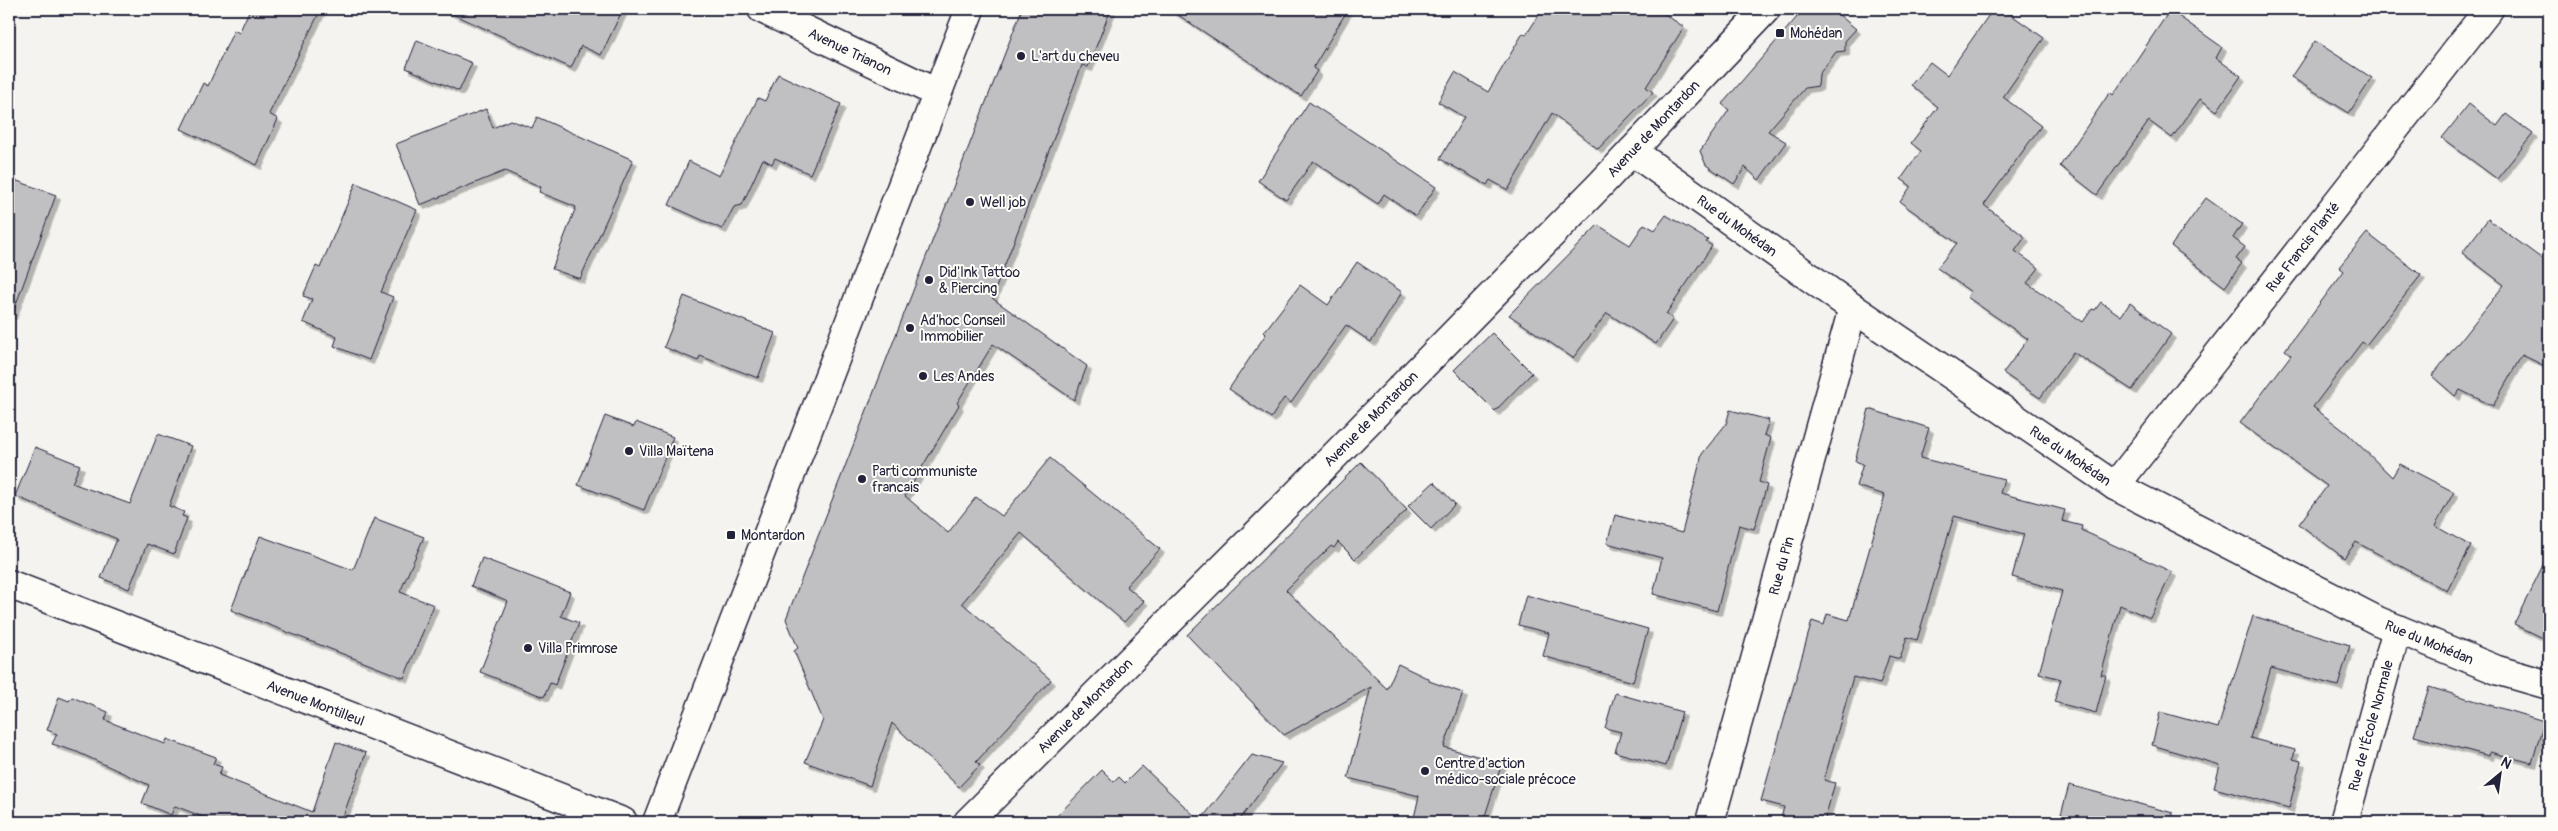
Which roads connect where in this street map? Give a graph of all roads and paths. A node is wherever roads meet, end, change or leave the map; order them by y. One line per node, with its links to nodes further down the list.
1 (762, 9): 5 (street, Avenue Trianon)
2 (970, 9): 5 (street)
3 (1766, 9): 6 (street, Avenue de Montardon)
4 (2489, 9): 8 (street, Rue Francis Planté)
5 (937, 93): 13 (street)
6 (1632, 151): 7 (street, Rue du Mohédan); 14 (street, Avenue de Montardon)
7 (1853, 308): 8 (street, Rue du Mohédan); 15 (street, Rue du Pin)
8 (2115, 486): 10 (street, Rue du Mohédan)
9 (9, 584): 12 (street, Avenue Montilleul)
10 (2397, 628): 11 (street, Rue du Mohédan); 16 (street, Rue de l'École Normale)
11 (2549, 685)
12 (623, 822)
13 (657, 822)
14 (968, 822)
15 (1710, 822)
16 (2344, 822)

